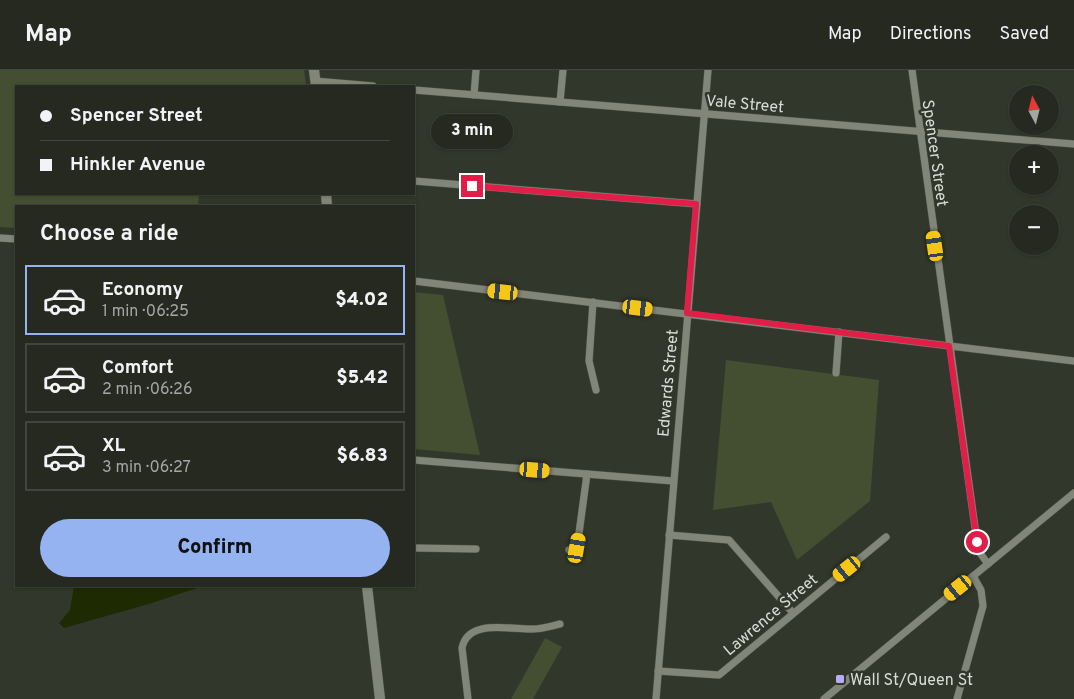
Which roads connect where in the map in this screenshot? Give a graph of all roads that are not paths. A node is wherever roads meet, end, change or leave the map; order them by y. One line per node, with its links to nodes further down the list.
1 (314, 70): 6 (street)
2 (476, 70): 9 (street)
3 (563, 70): 10 (street)
4 (708, 70): 11 (street, Edwards Street)
5 (912, 70): 12 (street, Spencer Street)
6 (315, 84): 7 (street)
7 (344, 85)
8 (415, 90): 9 (street, Vale Street)
9 (474, 95): 10 (street, Vale Street)
10 (560, 102): 11 (street, Vale Street)
11 (704, 113): 12 (street, Vale Street); 15 (street, Edwards Street)
12 (919, 131): 13 (street, Vale Street); 22 (street, Spencer Street)
13 (1074, 144)
14 (415, 181): 15 (street)
15 (696, 204): 20 (street, Edwards Street)
16 (0, 238): 17 (street)
17 (15, 239)
18 (415, 281): 19 (street)
19 (593, 302): 20 (street); 25 (street)
20 (687, 313): 21 (street); 28 (street, Edwards Street)
21 (839, 332): 22 (street); 24 (street)
22 (949, 346): 23 (street); 35 (street, Spencer Street)
23 (1074, 361)
24 (836, 373)
25 (596, 390)
26 (415, 460): 27 (street)
27 (587, 474): 28 (street); 34 (street)
28 (673, 482): 30 (street, Edwards Street)
29 (1074, 493): 35 (street)
30 (669, 536): 38 (street); 40 (street, Edwards Street)
31 (886, 537): 38 (street, Lawrence Street)
32 (415, 548): 33 (street)
33 (476, 549)
34 (569, 550)
35 (988, 564): 36 (street)
36 (973, 576): 44 (street); 45 (street)
37 (367, 587): 41 (street)
38 (794, 613): 40 (street, Lawrence Street)
39 (560, 624): 42 (street)
40 (658, 671): 43 (street, Edwards Street)
41 (380, 699)
42 (468, 699)
43 (656, 699)
44 (824, 699)
45 (957, 699)

